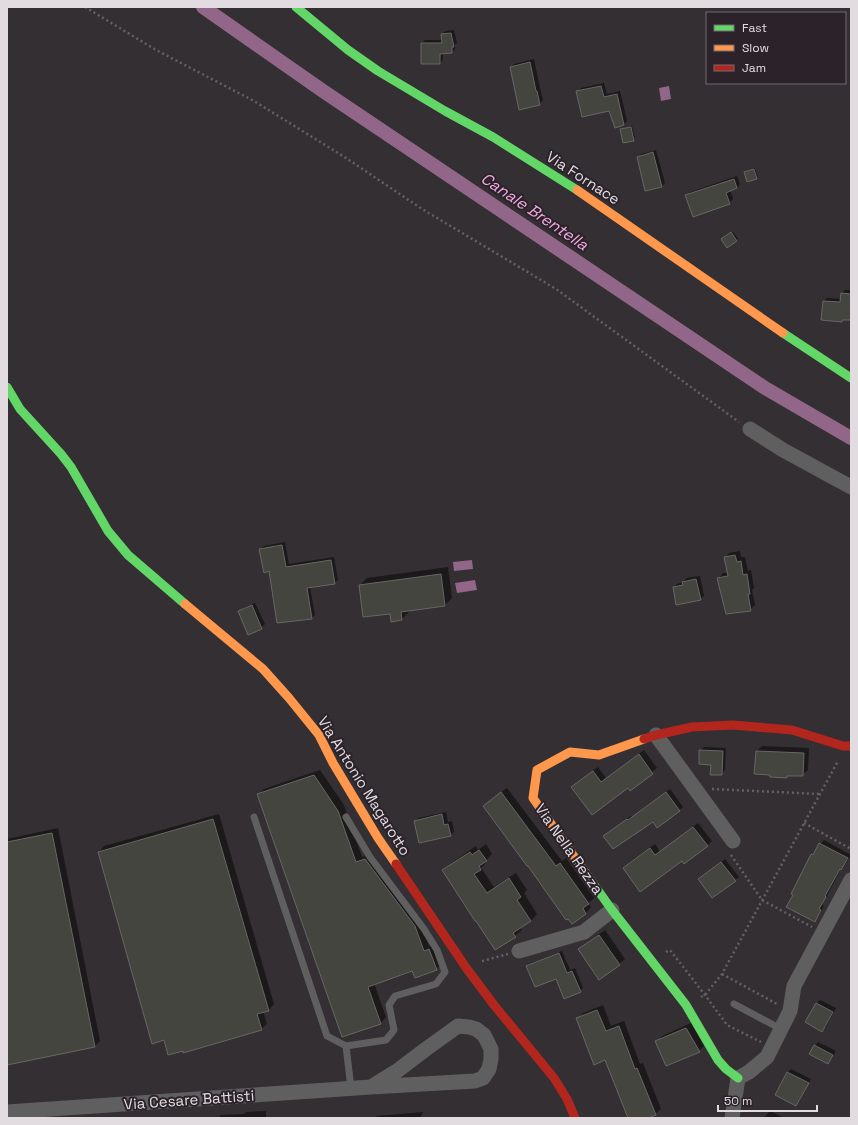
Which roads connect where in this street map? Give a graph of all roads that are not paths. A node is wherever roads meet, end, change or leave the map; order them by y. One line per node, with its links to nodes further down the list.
1 (296, 7): 2 (street, Via Fornace)
2 (851, 378)
3 (7, 387): 21 (street, Via Antonio Magarotto)
4 (750, 429): 5 (street)
5 (851, 487)
6 (656, 735): 7 (street, Via Nella Rezza); 10 (street); 12 (street, Via Nella Rezza)
7 (847, 746)
8 (254, 817): 16 (lane)
9 (346, 817): 16 (lane)
10 (733, 841)
11 (851, 880): 15 (street)
12 (612, 910): 13 (street, Via Nella Rezza); 17 (street, Via Nella Rezza)
13 (518, 951)
14 (734, 1004): 15 (lane)
15 (781, 1029): 17 (street)
16 (346, 1046): 19 (lane)
17 (738, 1078): 22 (street)
18 (371, 1087): 18 (street, Via Cesare Battisti); 19 (street, Via Cesare Battisti)
19 (351, 1088): 20 (street, Via Cesare Battisti)
20 (7, 1112)
21 (575, 1118)
22 (732, 1118)

